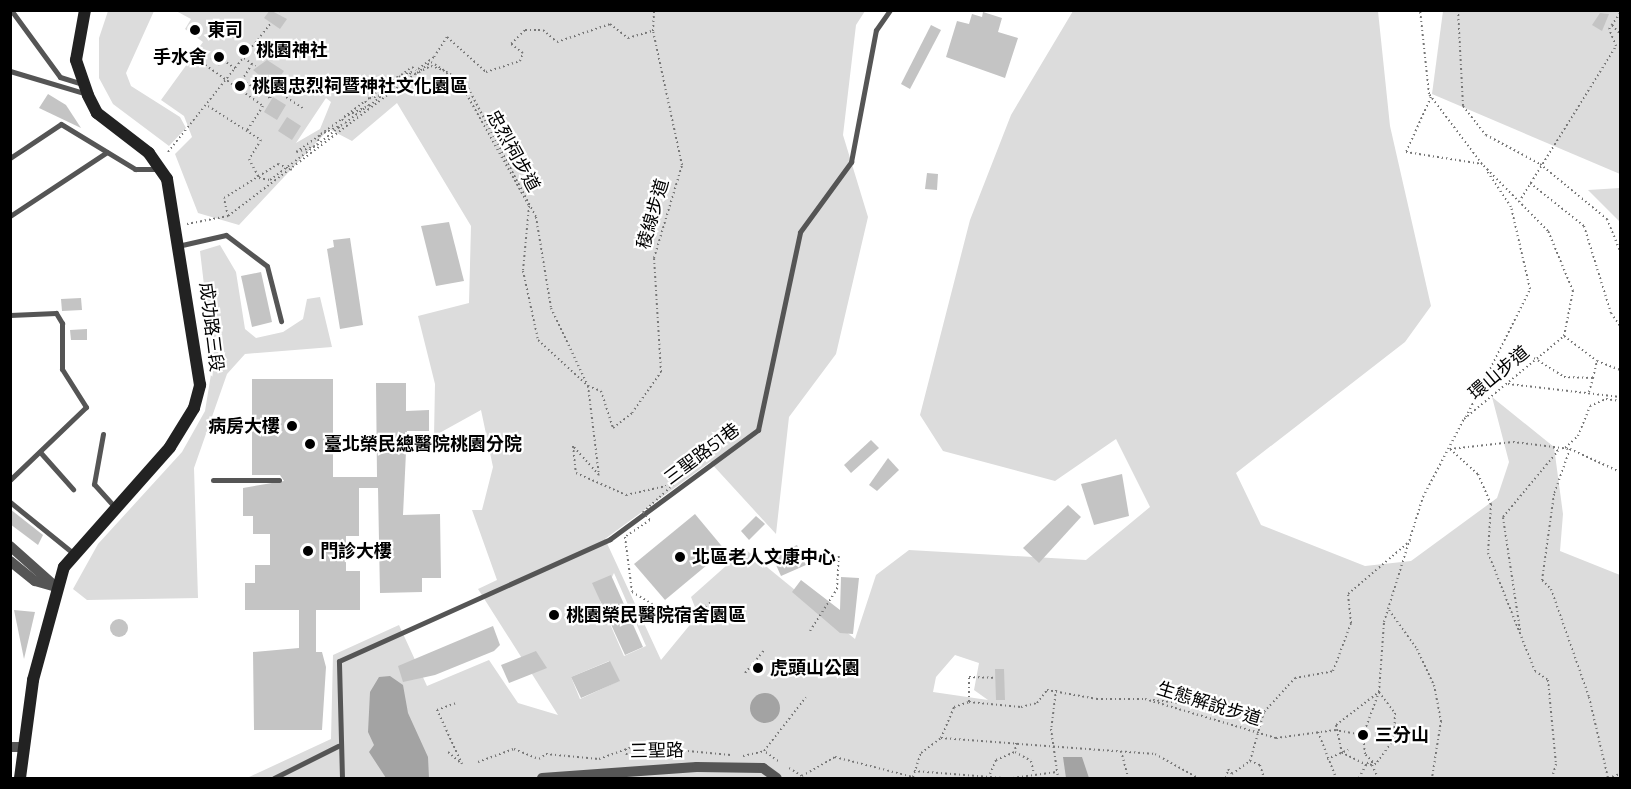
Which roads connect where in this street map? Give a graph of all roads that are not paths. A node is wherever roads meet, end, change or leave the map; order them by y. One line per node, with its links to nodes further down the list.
1 (11, 10): 5 (lane)
2 (85, 10): 5 (street)
3 (890, 10): 25 (lane, 三聖路51巷)
4 (10, 71): 5 (lane)
5 (86, 90): 8 (street)
6 (107, 152): 7 (lane); 8 (lane); 9 (lane)
7 (10, 158)
8 (161, 168): 10 (street, 成功路三段)
9 (10, 216)
10 (182, 245): 12 (lane); 20 (street, 成功路三段)
11 (10, 315): 14 (lane)
12 (281, 321)
13 (103, 434): 20 (lane)
14 (40, 452): 15 (lane); 18 (lane)
15 (10, 480)
16 (213, 480): 17 (lane)
17 (279, 480)
18 (73, 489)
19 (10, 502): 22 (lane)
20 (114, 506): 22 (street, 成功路三段)
21 (10, 546): 24 (street)
22 (73, 552): 24 (street, 成功路三段)
23 (10, 561): 24 (street)
24 (56, 586): 26 (street, 成功路三段)
25 (338, 746): 28 (lane); 29 (lane, 三聖路51巷)
26 (16, 747): 27 (street, 成功路三段)
27 (20, 778)
28 (274, 778)
29 (342, 778)
30 (542, 778): 31 (street, 三聖路)
31 (771, 778)

